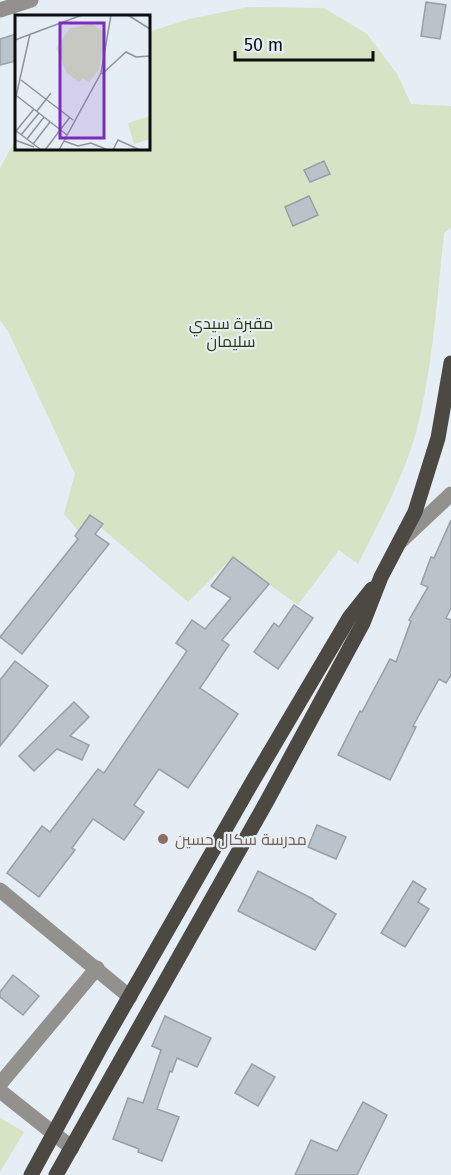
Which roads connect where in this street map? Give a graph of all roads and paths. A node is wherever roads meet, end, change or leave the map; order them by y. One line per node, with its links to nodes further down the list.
1 (31, 0): 2 (street)
2 (0, 10)
3 (451, 363): 5 (main road)
4 (451, 494): 5 (street)
5 (400, 542): 6 (main road)
6 (381, 577): 9 (main road); 13 (main road)
7 (0, 890): 8 (street)
8 (96, 968): 9 (street); 10 (street)
9 (130, 997): 12 (main road)
10 (0, 1084)
11 (0, 1090): 12 (street)
12 (53, 1134): 13 (street); 14 (main road)
13 (72, 1148): 15 (main road)
14 (31, 1175)
15 (56, 1175)

